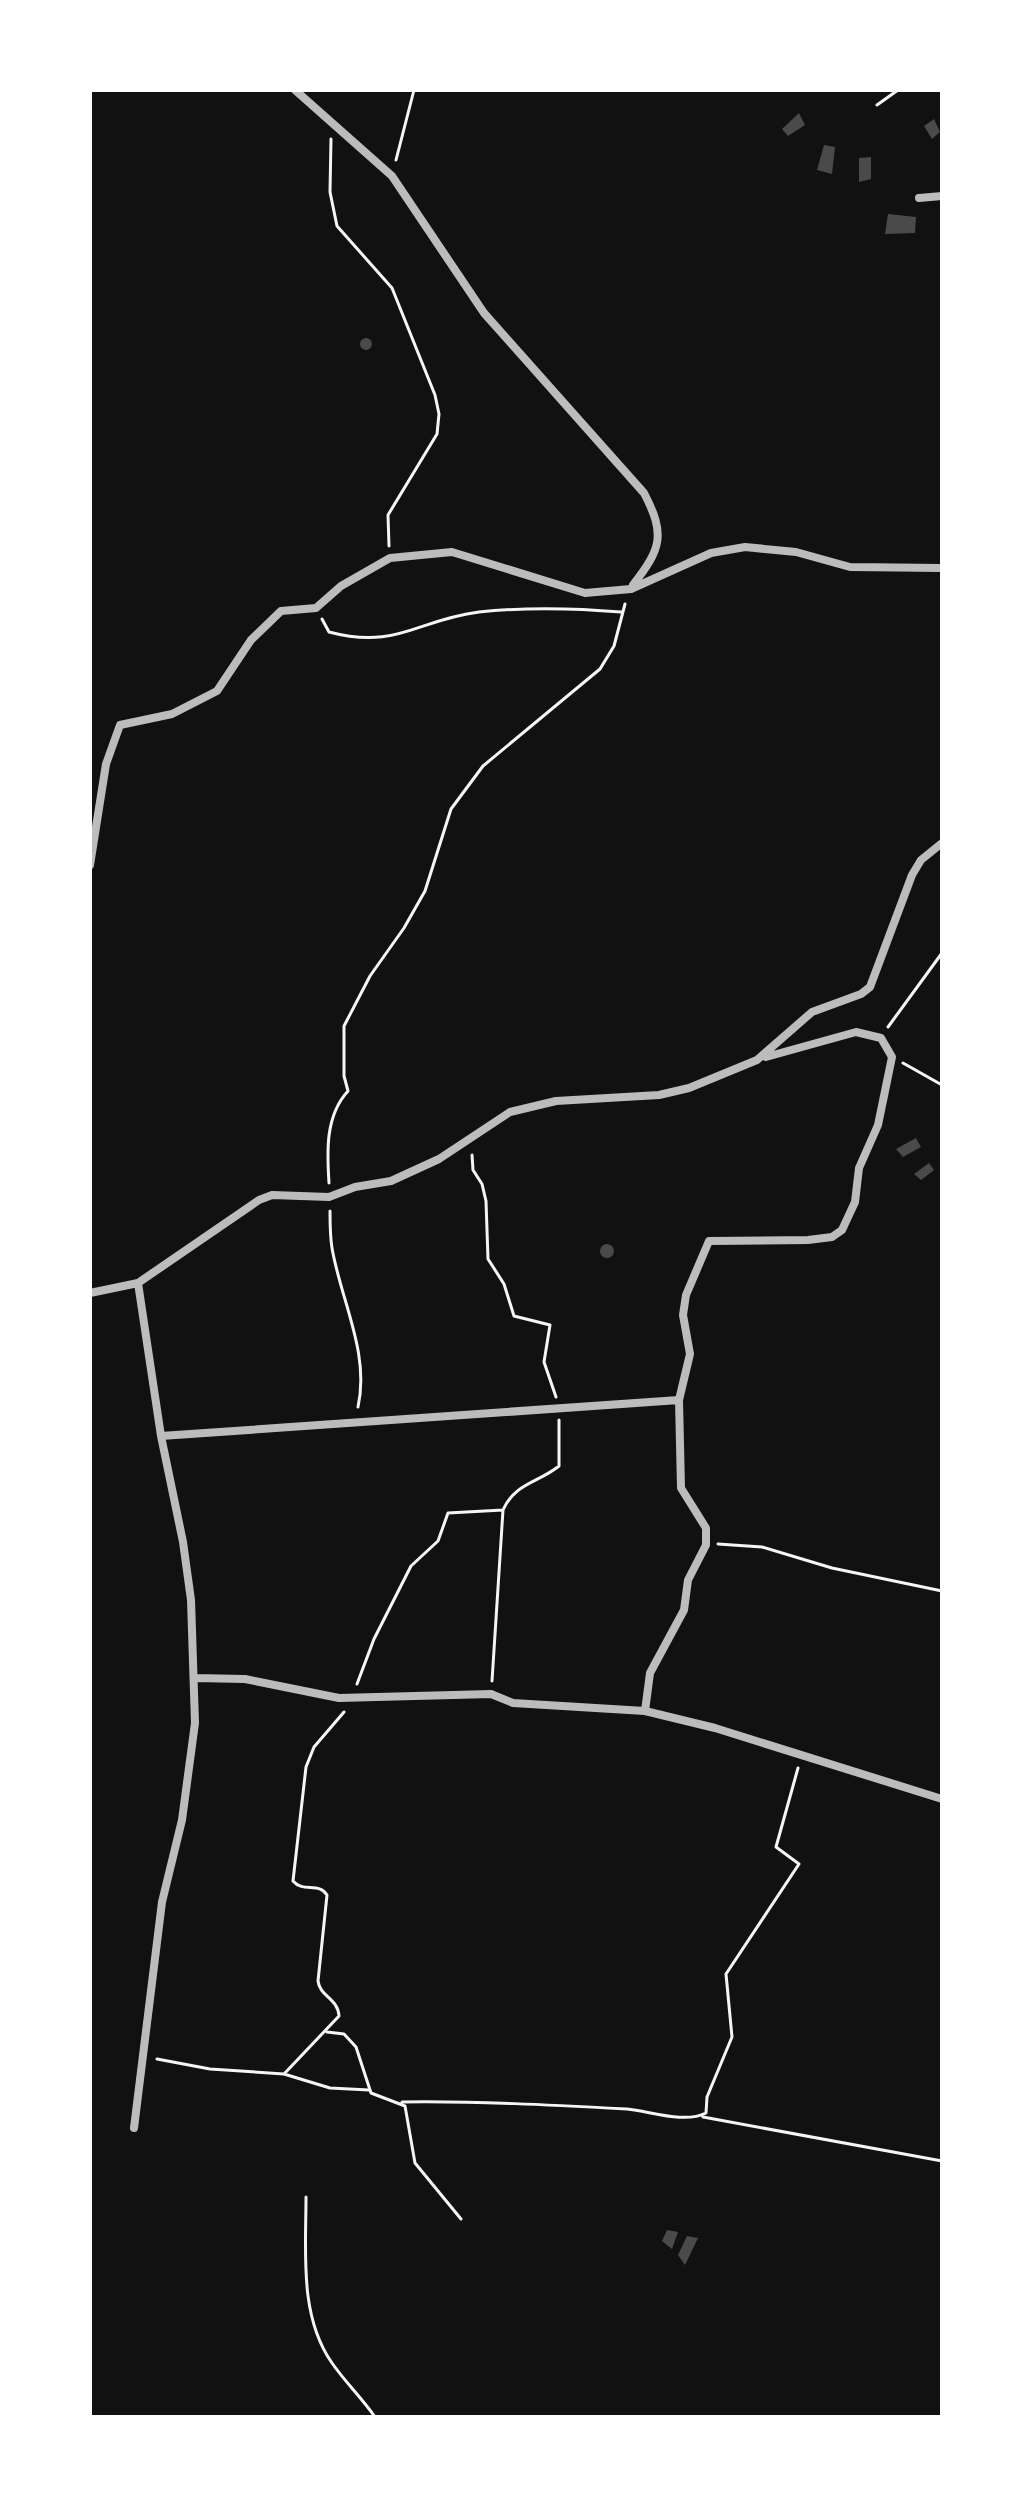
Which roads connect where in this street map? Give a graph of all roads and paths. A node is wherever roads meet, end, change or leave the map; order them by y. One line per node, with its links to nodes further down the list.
1 (295, 90): 5 (street)
2 (414, 90): 6 (path)
3 (898, 90): 4 (path)
4 (877, 105)
5 (331, 121): 6 (street); 9 (path)
6 (392, 176): 11 (street)
7 (942, 196): 8 (street)
8 (919, 198)
9 (390, 558): 11 (street); 12 (street)
10 (942, 568): 11 (street)
11 (631, 589): 13 (path)
12 (316, 608): 13 (path); 15 (street)
13 (622, 612): 22 (path)
14 (942, 843): 19 (street)
15 (90, 865)
16 (942, 953): 17 (path)
17 (881, 1038): 18 (street); 19 (street)
18 (892, 1057): 20 (path); 25 (street)
19 (757, 1060): 21 (street)
20 (942, 1085)
21 (472, 1139): 22 (street); 26 (path)
22 (329, 1197): 23 (street); 27 (path)
23 (138, 1283): 24 (street); 28 (street)
24 (90, 1293)
25 (679, 1400): 26 (street); 30 (street)
26 (559, 1408): 27 (street); 29 (path)
27 (355, 1423): 28 (street)
28 (161, 1436): 32 (street)
29 (503, 1510): 33 (path); 34 (path)
30 (706, 1545): 31 (path); 35 (street)
31 (942, 1591)
32 (195, 1678): 34 (street); 39 (street)
33 (491, 1694): 34 (street); 35 (street)
34 (352, 1699): 38 (path)
35 (645, 1711): 36 (street)
36 (802, 1757): 37 (street); 43 (path)
37 (942, 1799)
38 (327, 2032): 40 (path); 41 (path)
39 (145, 2057): 40 (path); 44 (street)
40 (284, 2074): 41 (path)
41 (369, 2090): 42 (path)
42 (402, 2102): 43 (path); 47 (path)
43 (699, 2116): 45 (path)
44 (134, 2128)
45 (942, 2161)
46 (306, 2197): 48 (path)
47 (461, 2219)
48 (375, 2417)

